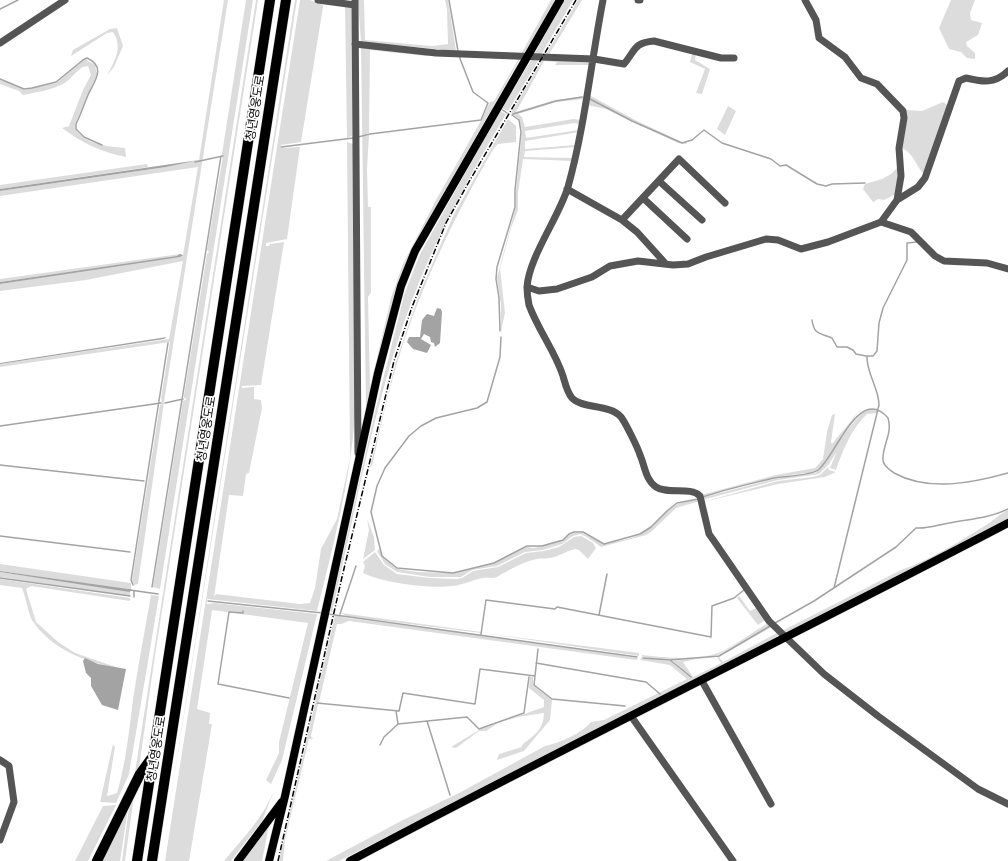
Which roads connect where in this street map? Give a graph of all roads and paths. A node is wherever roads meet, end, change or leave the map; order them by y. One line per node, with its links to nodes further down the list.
1 (65, 0): 9 (street)
2 (270, 0): 32 (highway, 청년영웅도로)
3 (286, 0): 40 (highway, 청년영웅도로)
4 (318, 0): 8 (street)
5 (560, 0): 11 (main road)
6 (603, 0): 13 (street)
7 (805, 0): 18 (street)
8 (355, 2): 10 (street)
9 (0, 43)
10 (355, 44): 11 (street); 27 (street)
11 (527, 57): 13 (street); 27 (main road)
12 (734, 58): 13 (street)
13 (594, 59): 16 (street)
14 (1008, 71): 18 (street)
15 (659, 181): 17 (street); 19 (street); 21 (street)
16 (567, 189): 20 (street); 26 (street)
17 (643, 198): 20 (street); 23 (street)
18 (897, 200): 22 (street)
19 (725, 203)
20 (622, 220): 24 (street)
21 (702, 220)
22 (881, 222): 24 (street); 25 (street)
23 (687, 239)
24 (666, 264): 26 (street)
25 (1008, 269)
26 (527, 287): 29 (street)
27 (359, 465): 34 (main road)
28 (1008, 523): 29 (main road)
29 (785, 638): 30 (main road); 36 (street)
30 (702, 681): 31 (main road); 35 (street)
31 (631, 716): 43 (main road); 44 (street)
32 (154, 755): 38 (highway); 39 (highway, 청년영웅도로)
33 (0, 760): 37 (street)
34 (286, 796): 41 (main road); 42 (main road)
35 (771, 804)
36 (1008, 804)
37 (0, 840)
38 (97, 861)
39 (137, 861)
40 (152, 861)
41 (238, 861)
42 (270, 861)
43 (350, 861)
44 (734, 861)

